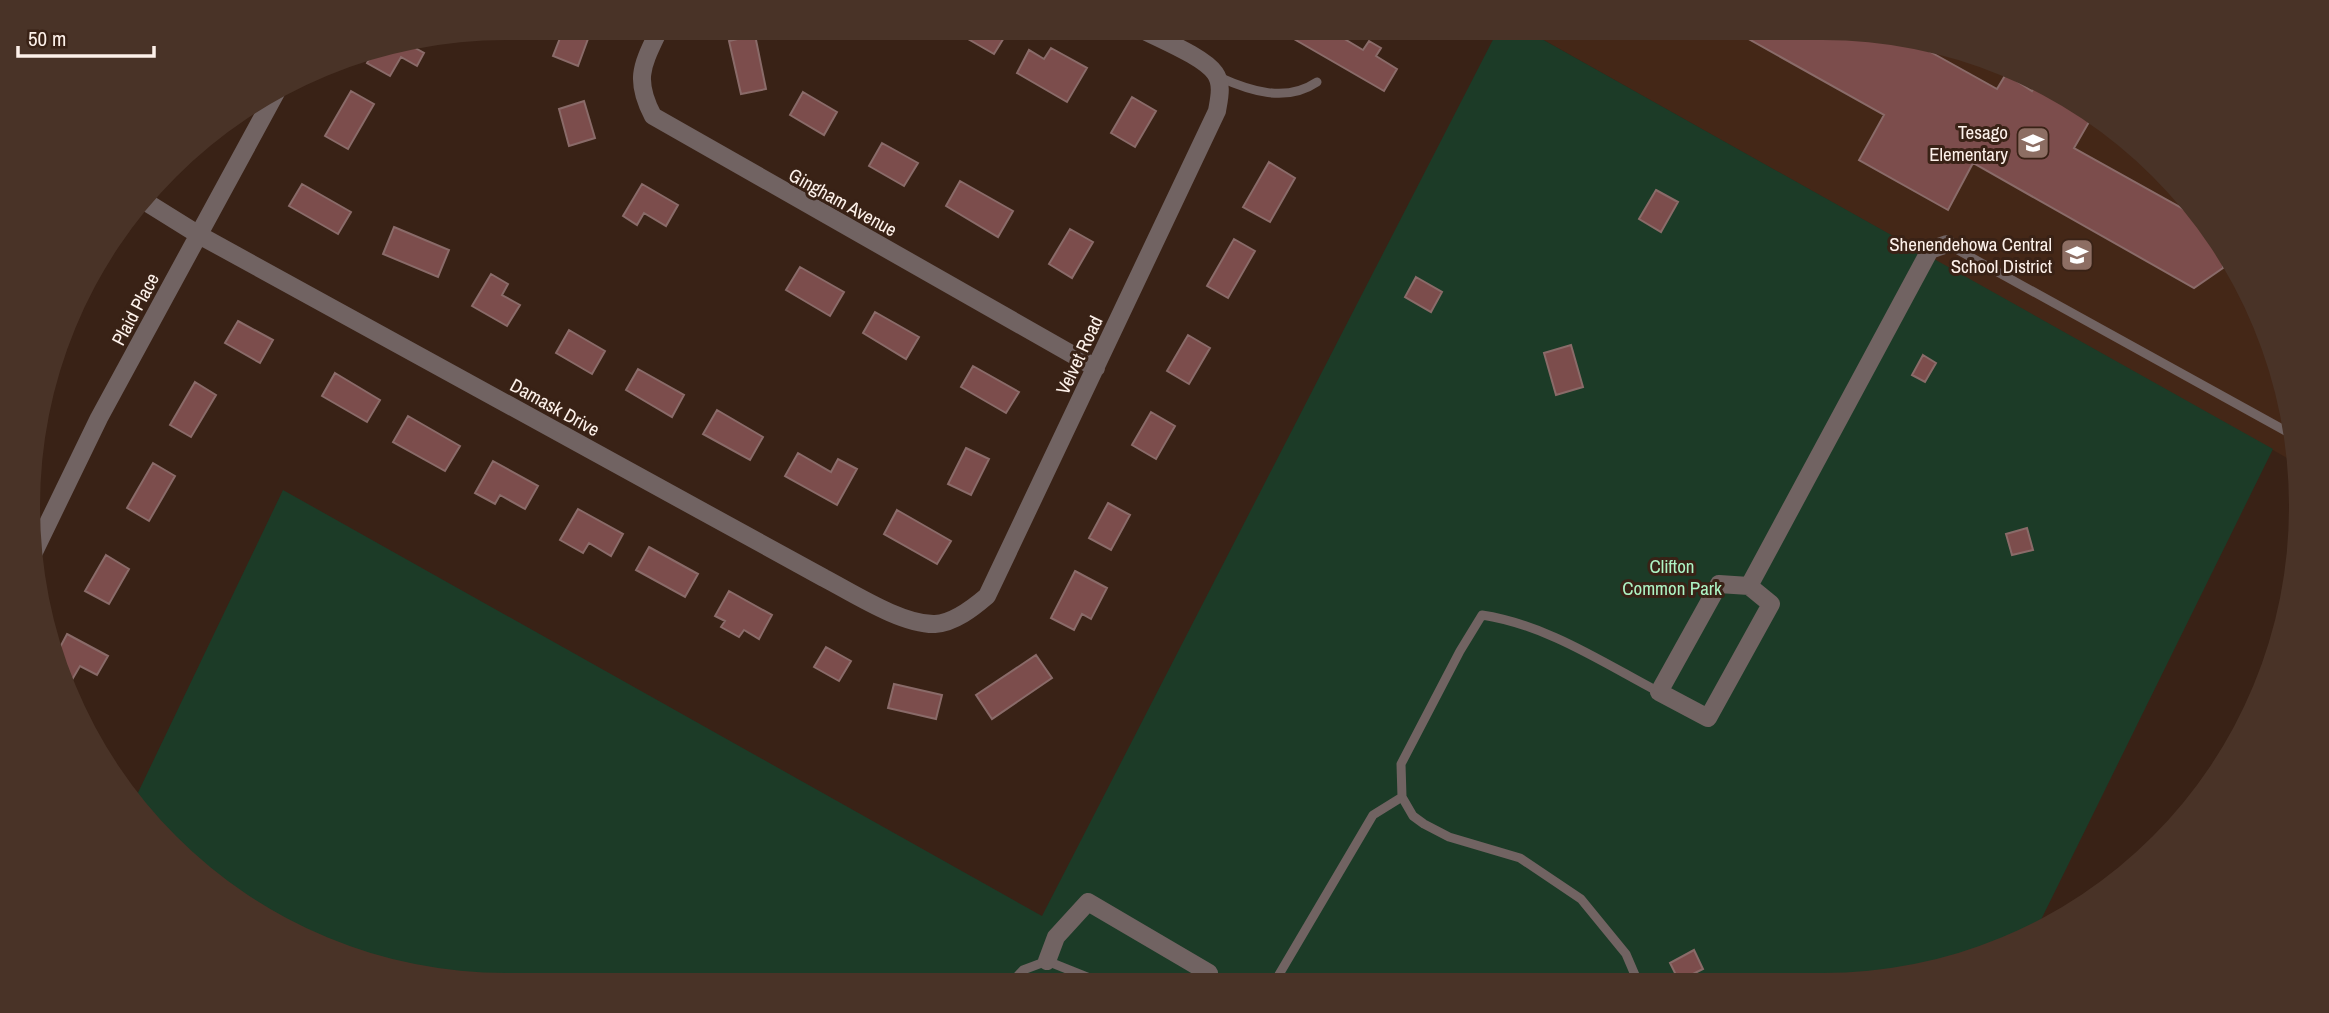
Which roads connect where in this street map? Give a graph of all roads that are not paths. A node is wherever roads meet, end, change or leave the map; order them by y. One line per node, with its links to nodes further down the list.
1 (655, 40): 9 (street, Gingham Avenue)
2 (1161, 40): 4 (street)
3 (1317, 82): 4 (lane)
4 (1219, 85): 9 (street, Velvet Road)
5 (269, 105): 7 (street, Plaid Place)
6 (151, 205): 7 (street, Damask Drive)
7 (199, 235): 11 (street, Plaid Place); 13 (street, Damask Drive)
8 (1947, 244): 10 (lane); 12 (street)
9 (1096, 368): 13 (street, Velvet Road)
10 (2282, 429)
11 (41, 537)
12 (1749, 586): 14 (street); 14 (street)
13 (953, 619)
14 (1659, 692): 15 (lane)
15 (1402, 797): 20 (lane); 21 (lane)
16 (1047, 961): 17 (lane); 18 (lane); 19 (street)
17 (1021, 973)
18 (1077, 973)
19 (1209, 973)
20 (1280, 973)
21 (1634, 973)

